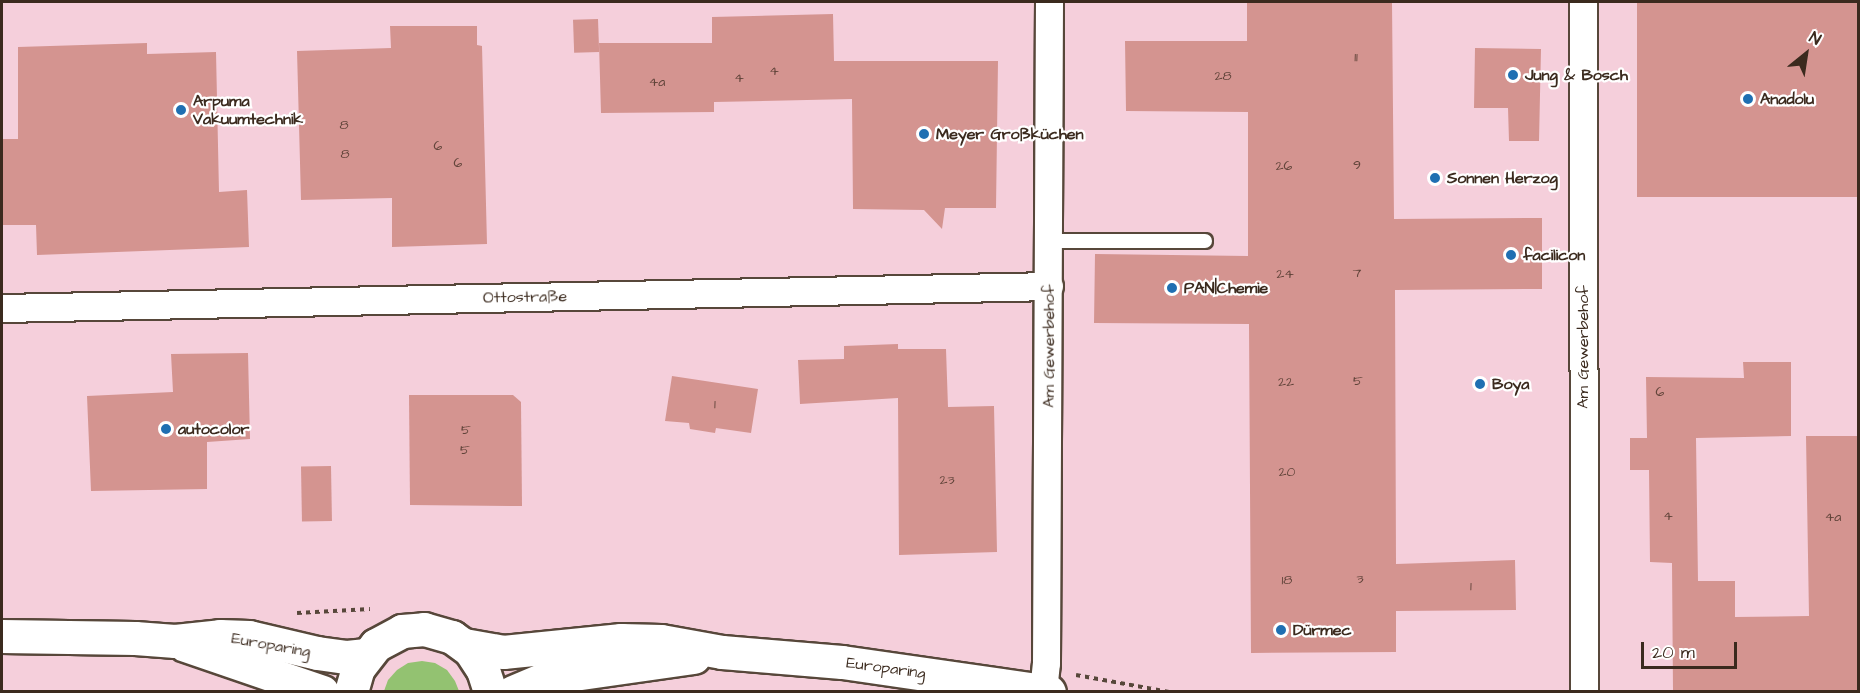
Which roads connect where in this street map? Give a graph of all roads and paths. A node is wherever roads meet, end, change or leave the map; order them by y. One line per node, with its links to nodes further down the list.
1 (1049, 2): 3 (street, Am Gewerbehof)
2 (1583, 2): 18 (street, Am Gewerbehof)
3 (1049, 241): 4 (lane); 5 (street, Am Gewerbehof)
4 (1205, 241)
5 (1049, 286): 6 (street, Ottostraße); 12 (street, Am Gewerbehof)
6 (2, 308)
7 (2, 636): 8 (street, Europaring)
8 (175, 641): 11 (street, Europaring); 13 (street, Europaring)
9 (464, 645): 10 (street, Europaring); 11 (street, Europaring); 15 (street, Europaring)
10 (722, 651): 12 (street, Europaring); 16 (street, Europaring)
11 (366, 655): 14 (street, Europaring)
12 (1046, 682): 17 (path)
13 (322, 692)
14 (351, 692)
15 (490, 692)
16 (513, 692)
17 (1170, 692)
18 (1584, 692)

